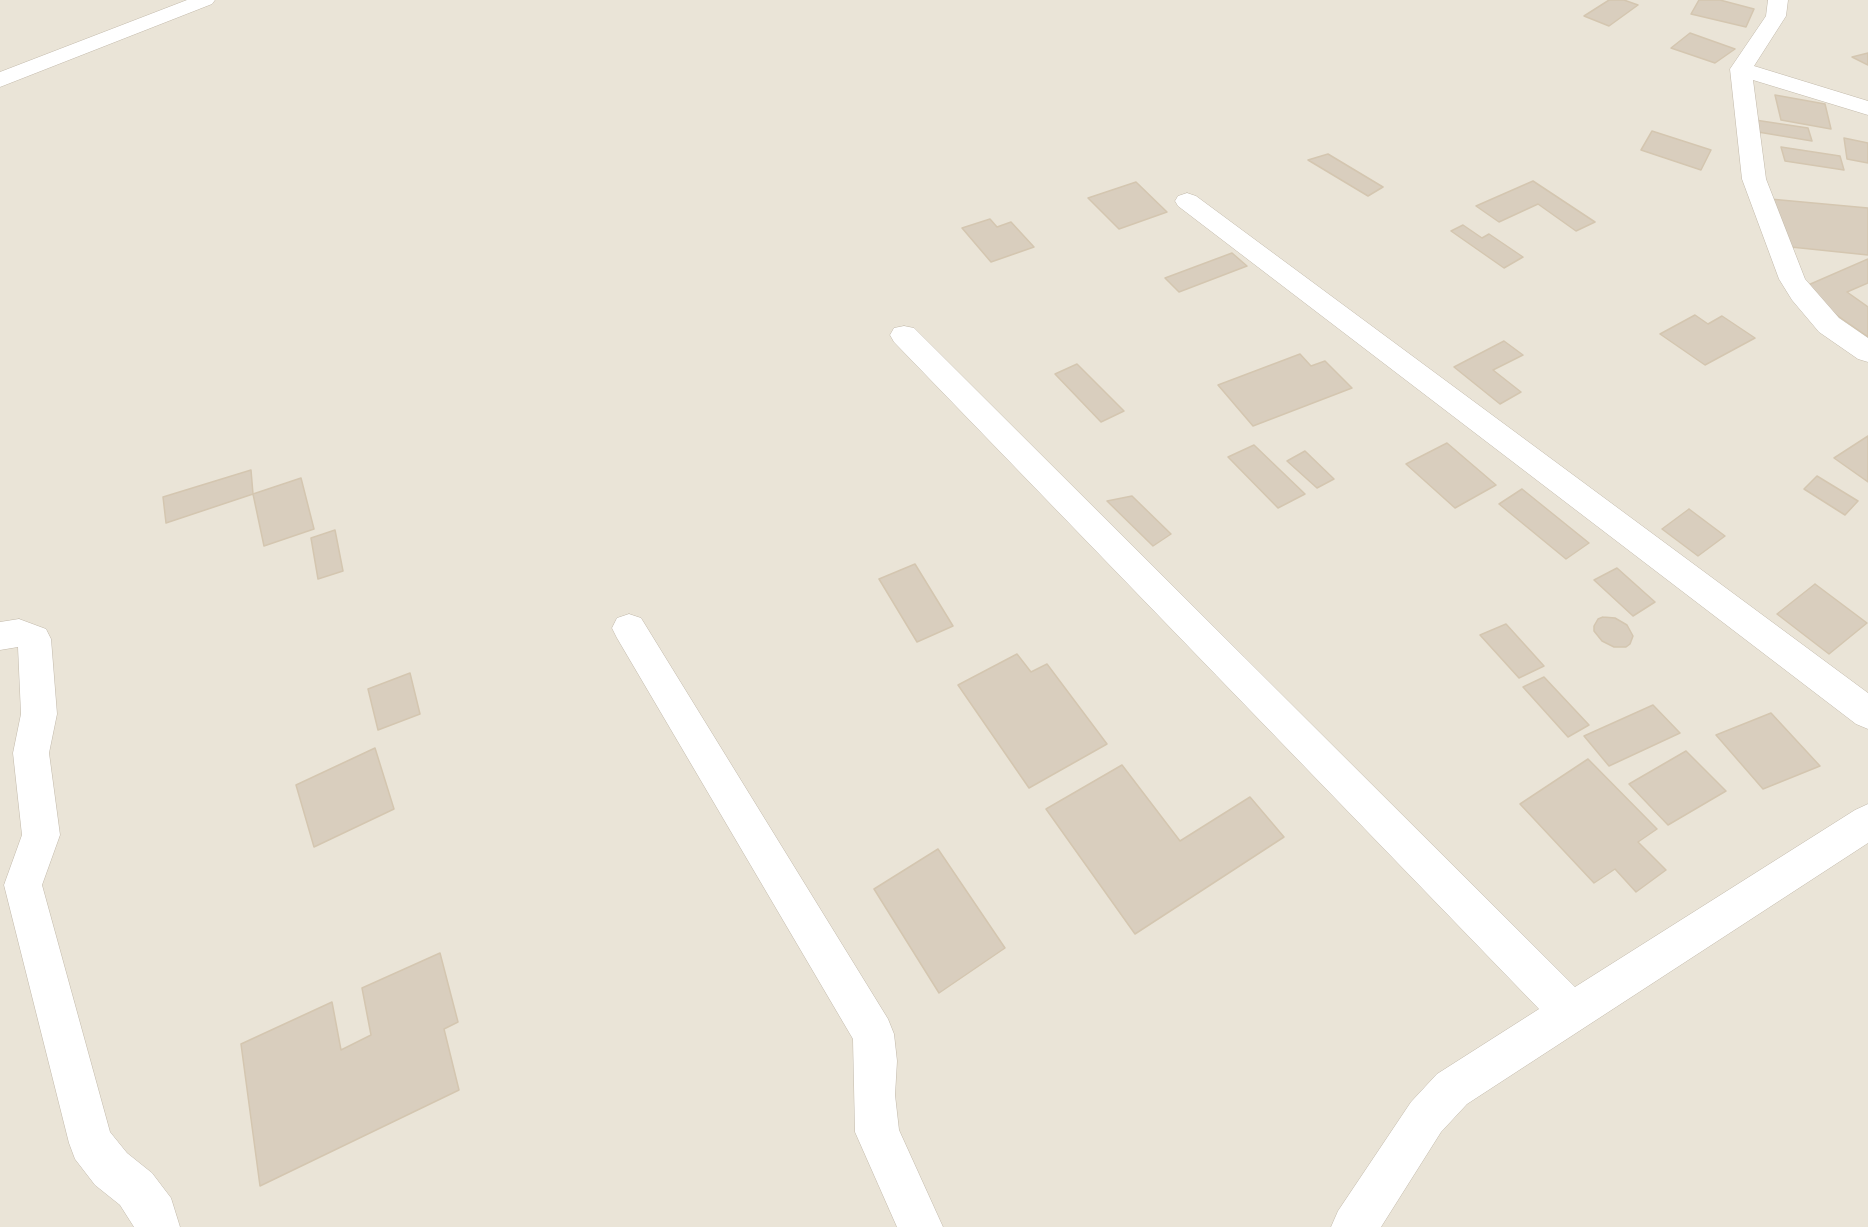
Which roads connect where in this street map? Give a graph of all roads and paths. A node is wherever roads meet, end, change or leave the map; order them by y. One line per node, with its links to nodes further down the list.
1 (205, 0): 4 (street)
2 (1778, 0): 3 (street)
3 (1741, 69): 5 (street); 8 (street)
4 (0, 80)
5 (1868, 108)
6 (1187, 201): 11 (street)
7 (904, 335): 13 (street)
8 (1868, 352)
9 (629, 628): 15 (street)
10 (0, 636): 14 (street)
11 (1868, 713)
12 (1868, 822): 13 (street)
13 (1571, 1012): 16 (street)
14 (157, 1227)
15 (920, 1227)
16 (1354, 1227)

